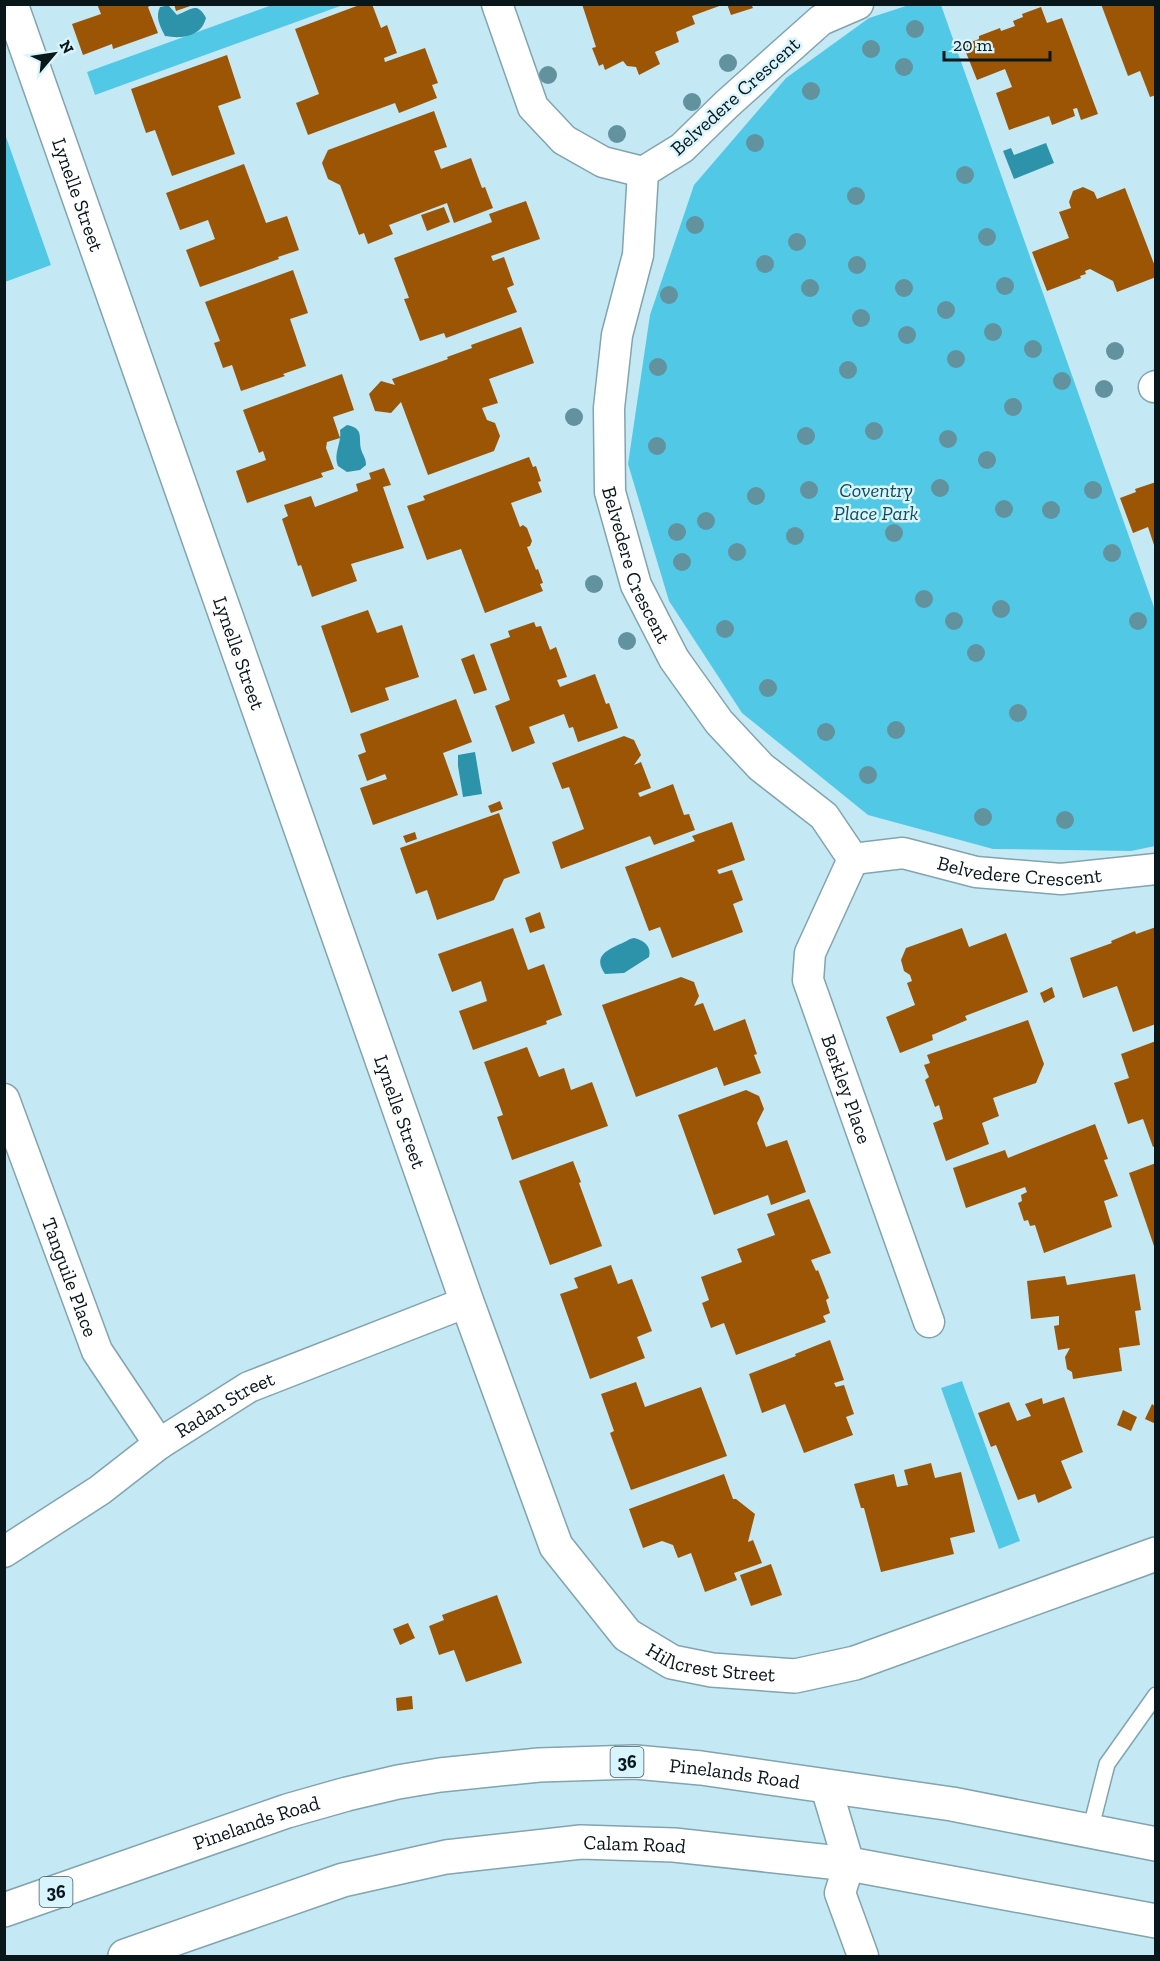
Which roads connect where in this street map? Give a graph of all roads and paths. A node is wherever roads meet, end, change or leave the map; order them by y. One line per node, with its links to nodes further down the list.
1 (11, 4): 8 (street, Lynelle Street)
2 (497, 4): 4 (street)
3 (858, 4): 4 (street, Belvedere Crescent)
4 (643, 172): 5 (street, Belvedere Crescent)
5 (853, 858): 6 (street, Belvedere Crescent); 9 (street, Berkley Place)
6 (1155, 869)
7 (4, 1099): 10 (street, Tanguile Place)
8 (467, 1302): 10 (street, Radan Street); 12 (street, Hillcrest Street)
9 (929, 1322)
10 (159, 1444): 11 (street, Radan Street)
11 (4, 1552)
12 (1155, 1554)
13 (1155, 1695): 15 (lane)
14 (826, 1787): 15 (street, Pinelands Road / 36); 17 (street); 18 (street, Pinelands Road / 36)
15 (1090, 1831): 16 (street, Pinelands Road / 36)
16 (1155, 1844)
17 (849, 1864): 19 (street, Calam Road); 20 (street, Calam Road); 21 (street)
18 (4, 1910)
19 (1155, 1921)
20 (125, 1956)
21 (863, 1956)

